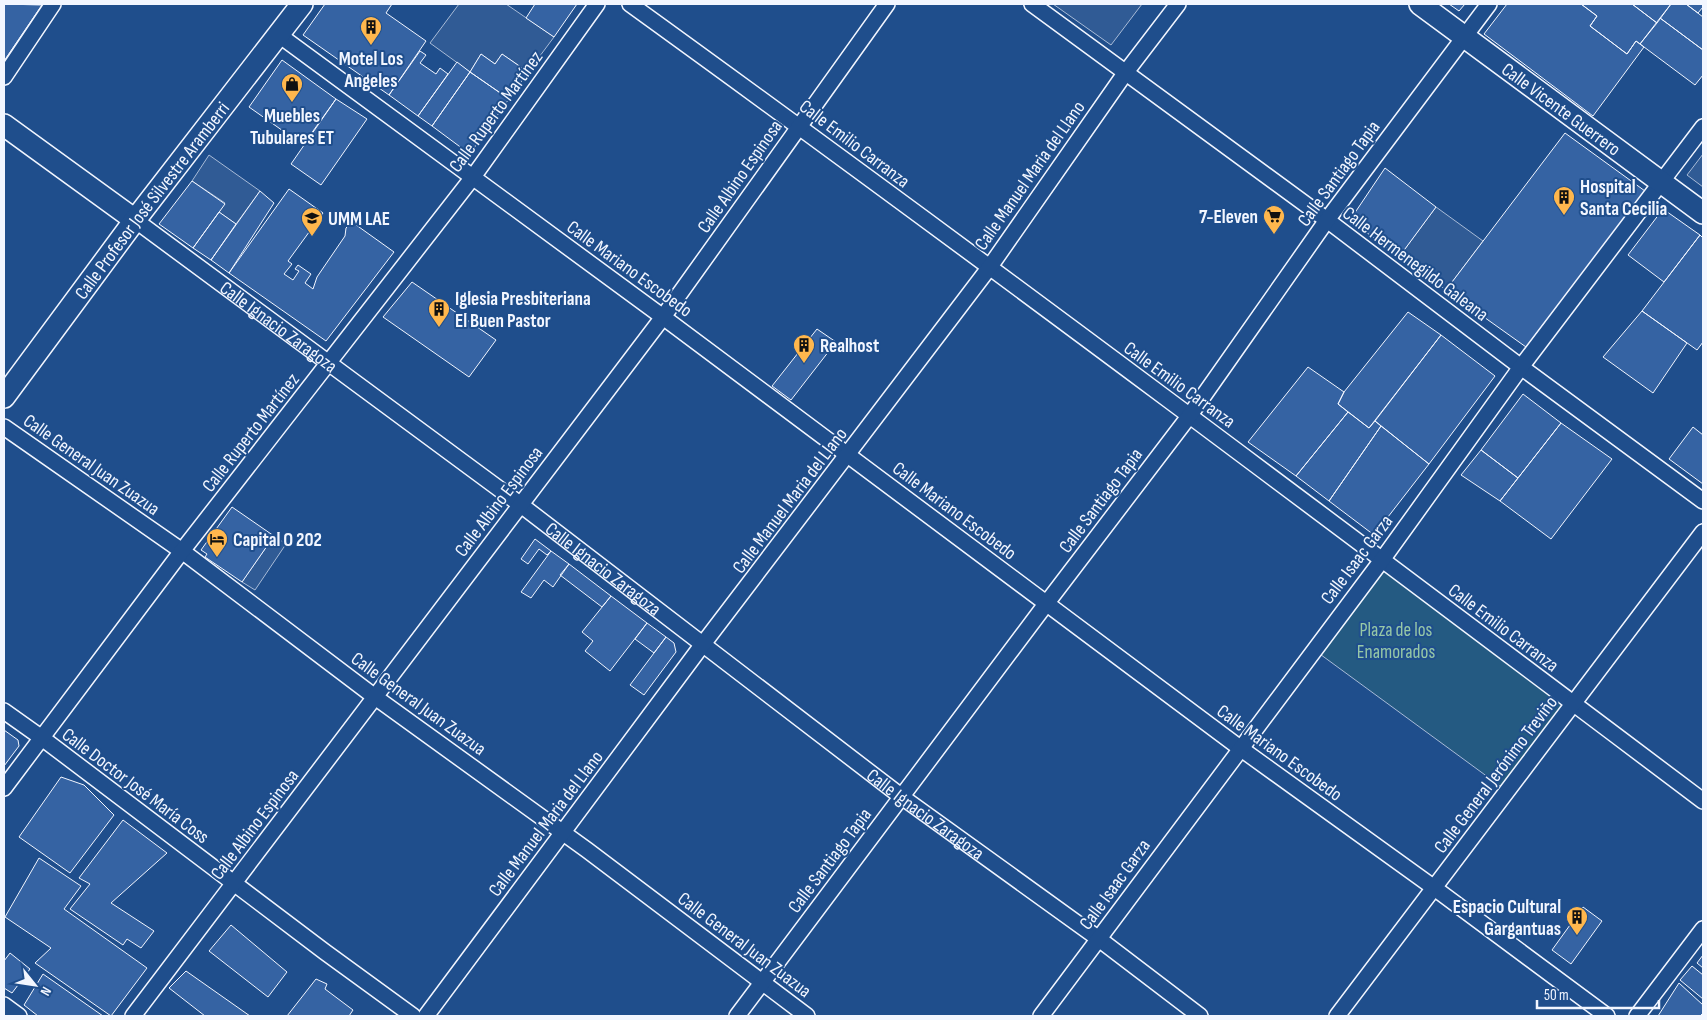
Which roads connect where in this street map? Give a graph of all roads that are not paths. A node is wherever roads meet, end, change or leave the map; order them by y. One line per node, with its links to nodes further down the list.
1 (54, 4): 13 (street)
2 (302, 4): 10 (main road, Calle Profesor José Silvestre Aramberri)
3 (597, 4): 17 (street, Calle Ruperto Martínez)
4 (630, 4): 15 (street, Calle Emilio Carranza)
5 (887, 4): 15 (street, Calle Albino Espinosa)
6 (1032, 4): 12 (street, Calle Hermenegildo Galeana)
7 (1178, 4): 12 (street, Calle Manuel Maria del Llano)
8 (1420, 4): 11 (main road, Calle Vicente Guerrero)
9 (1489, 4): 11 (street, Calle Santiago Tapia)
10 (280, 34): 17 (street, Calle Mariano Escobedo); 20 (main road, Calle Profesor José Silvestre Aramberri)
11 (1464, 37): 18 (main road, Calle Vicente Guerrero); 21 (street, Calle Santiago Tapia)
12 (1126, 72): 21 (street, Calle Hermenegildo Galeana); 22 (street, Calle Manuel Maria del Llano)
13 (4, 77)
14 (4, 125): 20 (main road, Calle Ignacio Zaragoza)
15 (799, 126): 22 (street, Calle Emilio Carranza); 23 (street, Calle Albino Espinosa)
16 (1703, 126): 18 (street, Calle Isaac Garza)
17 (473, 178): 23 (street, Calle Mariano Escobedo); 24 (street, Calle Ruperto Martínez)
18 (1661, 182): 19 (main road, Calle Vicente Guerrero); 25 (street, Calle Isaac Garza)
19 (1703, 213)
20 (135, 220): 24 (street, Calle Ignacio Zaragoza); 26 (main road, Calle Profesor José Silvestre Aramberri)
21 (1327, 220): 25 (street, Calle Hermenegildo Galeana); 27 (street, Calle Santiago Tapia)
22 (989, 268): 27 (street, Calle Emilio Carranza); 29 (street, Calle Manuel Maria del Llano)
23 (662, 318): 29 (street, Calle Mariano Escobedo); 31 (street, Calle Albino Espinosa)
24 (329, 363): 31 (street, Calle Ignacio Zaragoza); 33 (street, Calle Ruperto Martínez)
25 (1521, 367): 30 (street, Calle Hermenegildo Galeana); 34 (street, Calle Isaac Garza)
26 (4, 397)
27 (1190, 415): 34 (street, Calle Emilio Carranza); 35 (street, Calle Santiago Tapia)
28 (4, 427): 33 (street, Calle General Juan Zuazua)
29 (848, 455): 35 (street, Calle Mariano Escobedo); 36 (street, Calle Manuel Maria del Llano)
30 (1703, 501)
31 (521, 505): 36 (street, Calle Ignacio Zaragoza); 37 (street, Calle Albino Espinosa)
32 (1703, 532): 38 (street, Calle General Jerónimo Treviño)
33 (182, 551): 37 (street, Calle General Juan Zuazua); 40 (street, Calle Ruperto Martínez)
34 (1382, 560): 38 (street, Calle Emilio Carranza); 41 (street, Calle Isaac Garza)
35 (1046, 604): 41 (street, Calle Mariano Escobedo); 43 (street, Calle Santiago Tapia)
36 (703, 644): 43 (street, Calle Ignacio Zaragoza); 45 (street, Calle Manuel Maria del Llano)
37 (375, 697): 45 (street, Calle General Juan Zuazua); 46 (street, Calle Albino Espinosa)
38 (1574, 704): 44 (street, Calle Emilio Carranza); 47 (street, Calle General Jerónimo Treviño)
39 (4, 711): 40 (street, Calle Doctor José María Coss)
40 (42, 738): 42 (street, Calle Ruperto Martínez); 46 (street, Calle Doctor José María Coss)
41 (1240, 748): 47 (street, Calle Mariano Escobedo); 49 (street, Calle Isaac Garza)
42 (4, 788)
43 (902, 796): 49 (street, Calle Ignacio Zaragoza); 50 (street, Calle Santiago Tapia)
44 (1703, 801)
45 (562, 833): 50 (street, Calle General Juan Zuazua); 55 (street, Calle Manuel Maria del Llano)
46 (234, 883): 53 (street, Calle Albino Espinosa); 54 (street, Calle Doctor José María Coss)
47 (1433, 887): 60 (street, Calle General Jerónimo Treviño); 61 (street, Calle Mariano Escobedo)
48 (1703, 929): 62 (street)
49 (1099, 939): 58 (street, Calle Isaac Garza); 59 (street, Calle Ignacio Zaragoza)
50 (762, 983): 56 (street, Calle Santiago Tapia); 57 (street, Calle General Juan Zuazua)
51 (4, 1005): 52 (street)
52 (19, 1016)
53 (134, 1016)
54 (413, 1016)
55 (426, 1016)
56 (737, 1016)
57 (807, 1016)
58 (1042, 1016)
59 (1200, 1016)
60 (1337, 1016)
61 (1607, 1016)
62 (1637, 1016)

